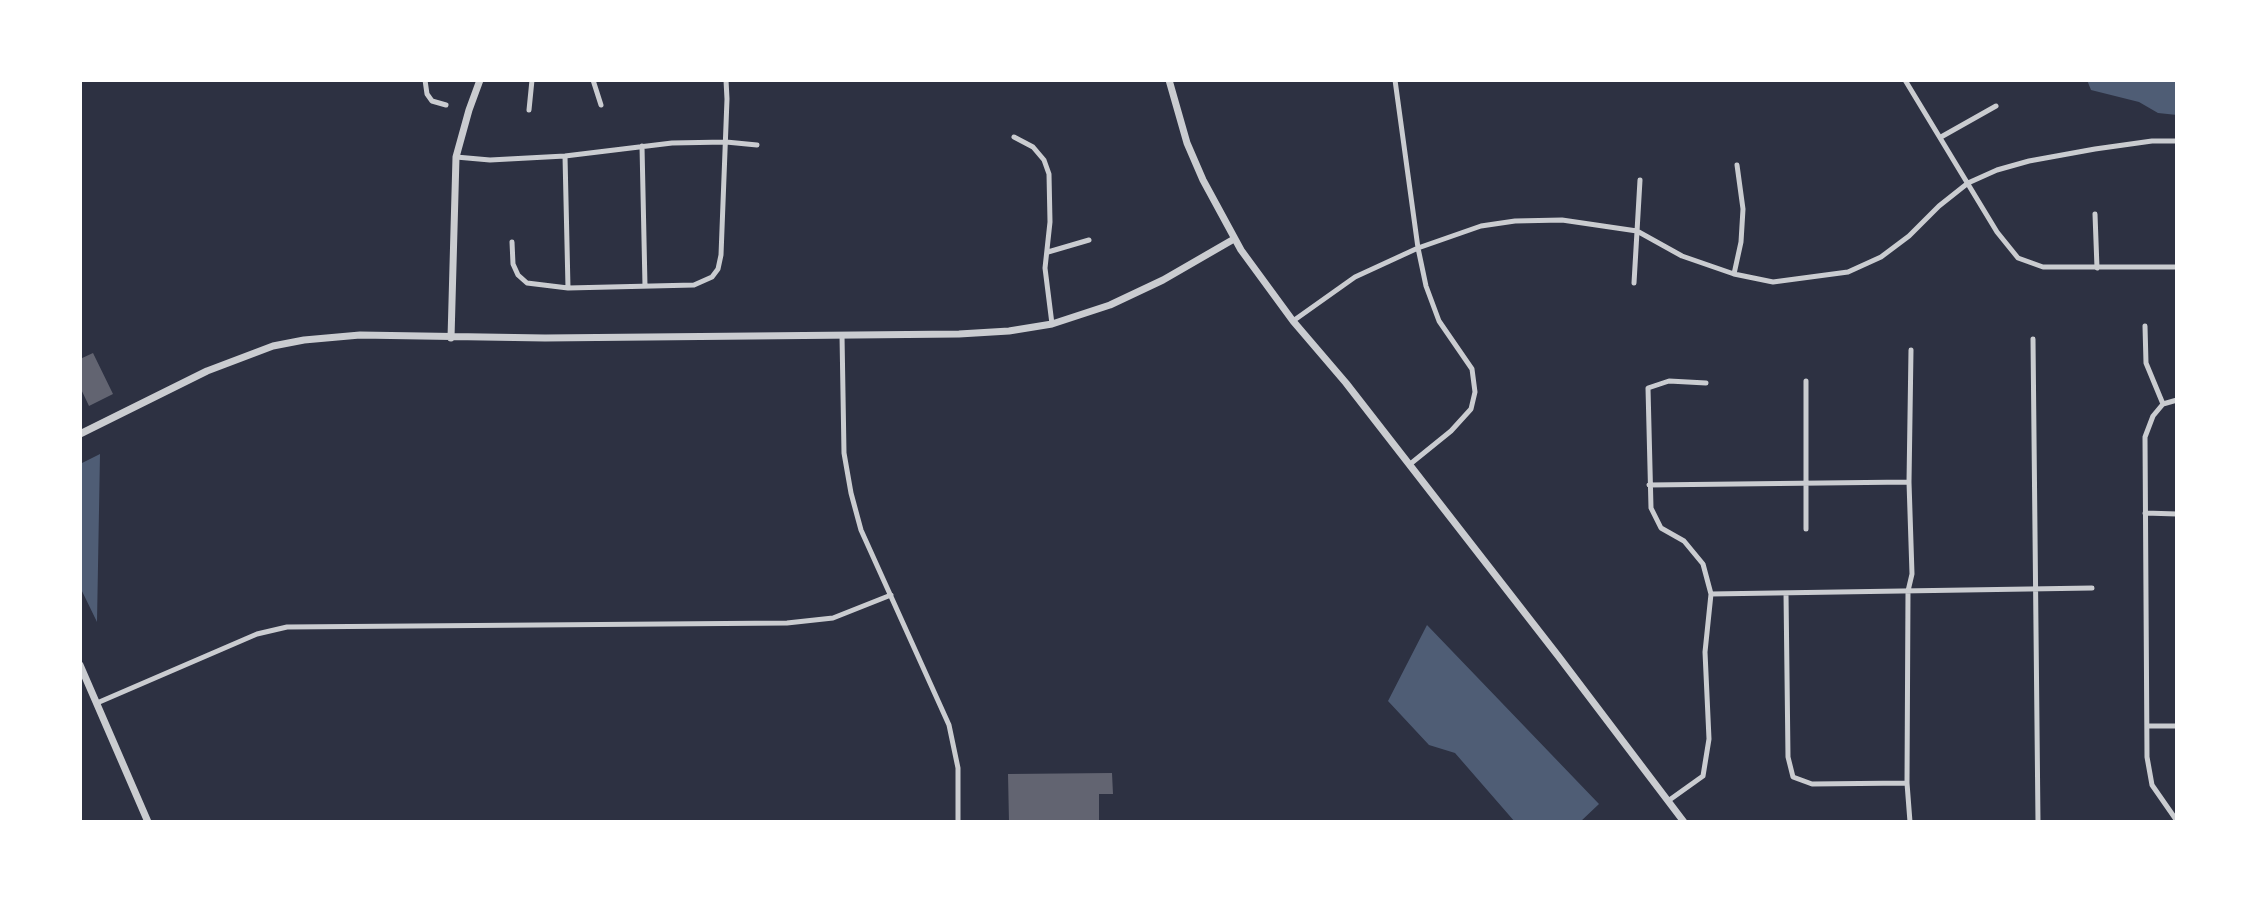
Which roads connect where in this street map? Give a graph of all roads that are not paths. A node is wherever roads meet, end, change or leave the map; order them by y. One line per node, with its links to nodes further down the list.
1 (425, 80): 9 (street)
2 (480, 80): 20 (street)
3 (532, 80): 12 (street)
4 (593, 80): 10 (street)
5 (726, 80): 16 (street)
6 (1169, 80): 26 (street)
7 (1395, 80): 29 (street)
8 (1905, 80): 14 (street)
9 (446, 105)
10 (601, 105)
11 (1996, 106): 14 (street)
12 (529, 110)
13 (1014, 137): 30 (street)
14 (1941, 137): 23 (street)
15 (2177, 141): 23 (street)
16 (726, 142): 17 (street); 18 (street); 35 (street)
17 (757, 145)
18 (642, 146): 19 (street); 35 (street)
19 (565, 156): 20 (street); 36 (street)
20 (456, 157): 41 (street)
21 (1737, 165): 33 (street)
22 (1640, 180): 25 (street)
23 (1968, 183): 32 (street); 33 (street)
24 (2095, 214): 32 (street)
25 (1637, 231): 29 (street); 33 (street); 34 (street)
26 (1234, 239): 37 (street); 38 (street)
27 (1089, 240): 30 (street)
28 (512, 242): 36 (street)
29 (1418, 248): 37 (street); 49 (street)
30 (1048, 252): 38 (street)
31 (2177, 267): 32 (street)
32 (2097, 268)
33 (1734, 274)
34 (1634, 283)
35 (645, 286): 36 (street)
36 (568, 288)
37 (1293, 321): 49 (street)
38 (1052, 324): 40 (street)
39 (2145, 326): 47 (street)
40 (842, 334): 41 (street); 61 (street)
41 (451, 338): 48 (street)
42 (2033, 339): 57 (street)
43 (1911, 350): 50 (street)
44 (1806, 381): 51 (street)
45 (1706, 383): 52 (street)
46 (2177, 400): 47 (street)
47 (2163, 404): 53 (street)
48 (80, 434)
49 (1409, 465): 67 (street)
50 (1909, 482): 51 (street); 58 (street)
51 (1808, 483): 52 (street); 55 (street)
52 (1649, 485): 60 (street)
53 (2145, 513): 54 (street); 64 (street)
54 (2177, 514)
55 (1806, 529)
56 (2092, 588): 57 (street)
57 (2035, 589): 58 (street); 73 (street)
58 (1908, 591): 59 (street); 66 (street)
59 (1786, 593): 60 (street); 66 (street)
60 (1711, 594): 67 (street)
61 (891, 595): 63 (street); 70 (street)
62 (80, 665): 63 (street)
63 (97, 703): 69 (street)
64 (2148, 726): 65 (street); 68 (street)
65 (2177, 726)
66 (1907, 783): 72 (street)
67 (1668, 801): 71 (street)
68 (2177, 821)
69 (148, 822)
70 (958, 822)
71 (1684, 822)
72 (1910, 822)
73 (2038, 822)

